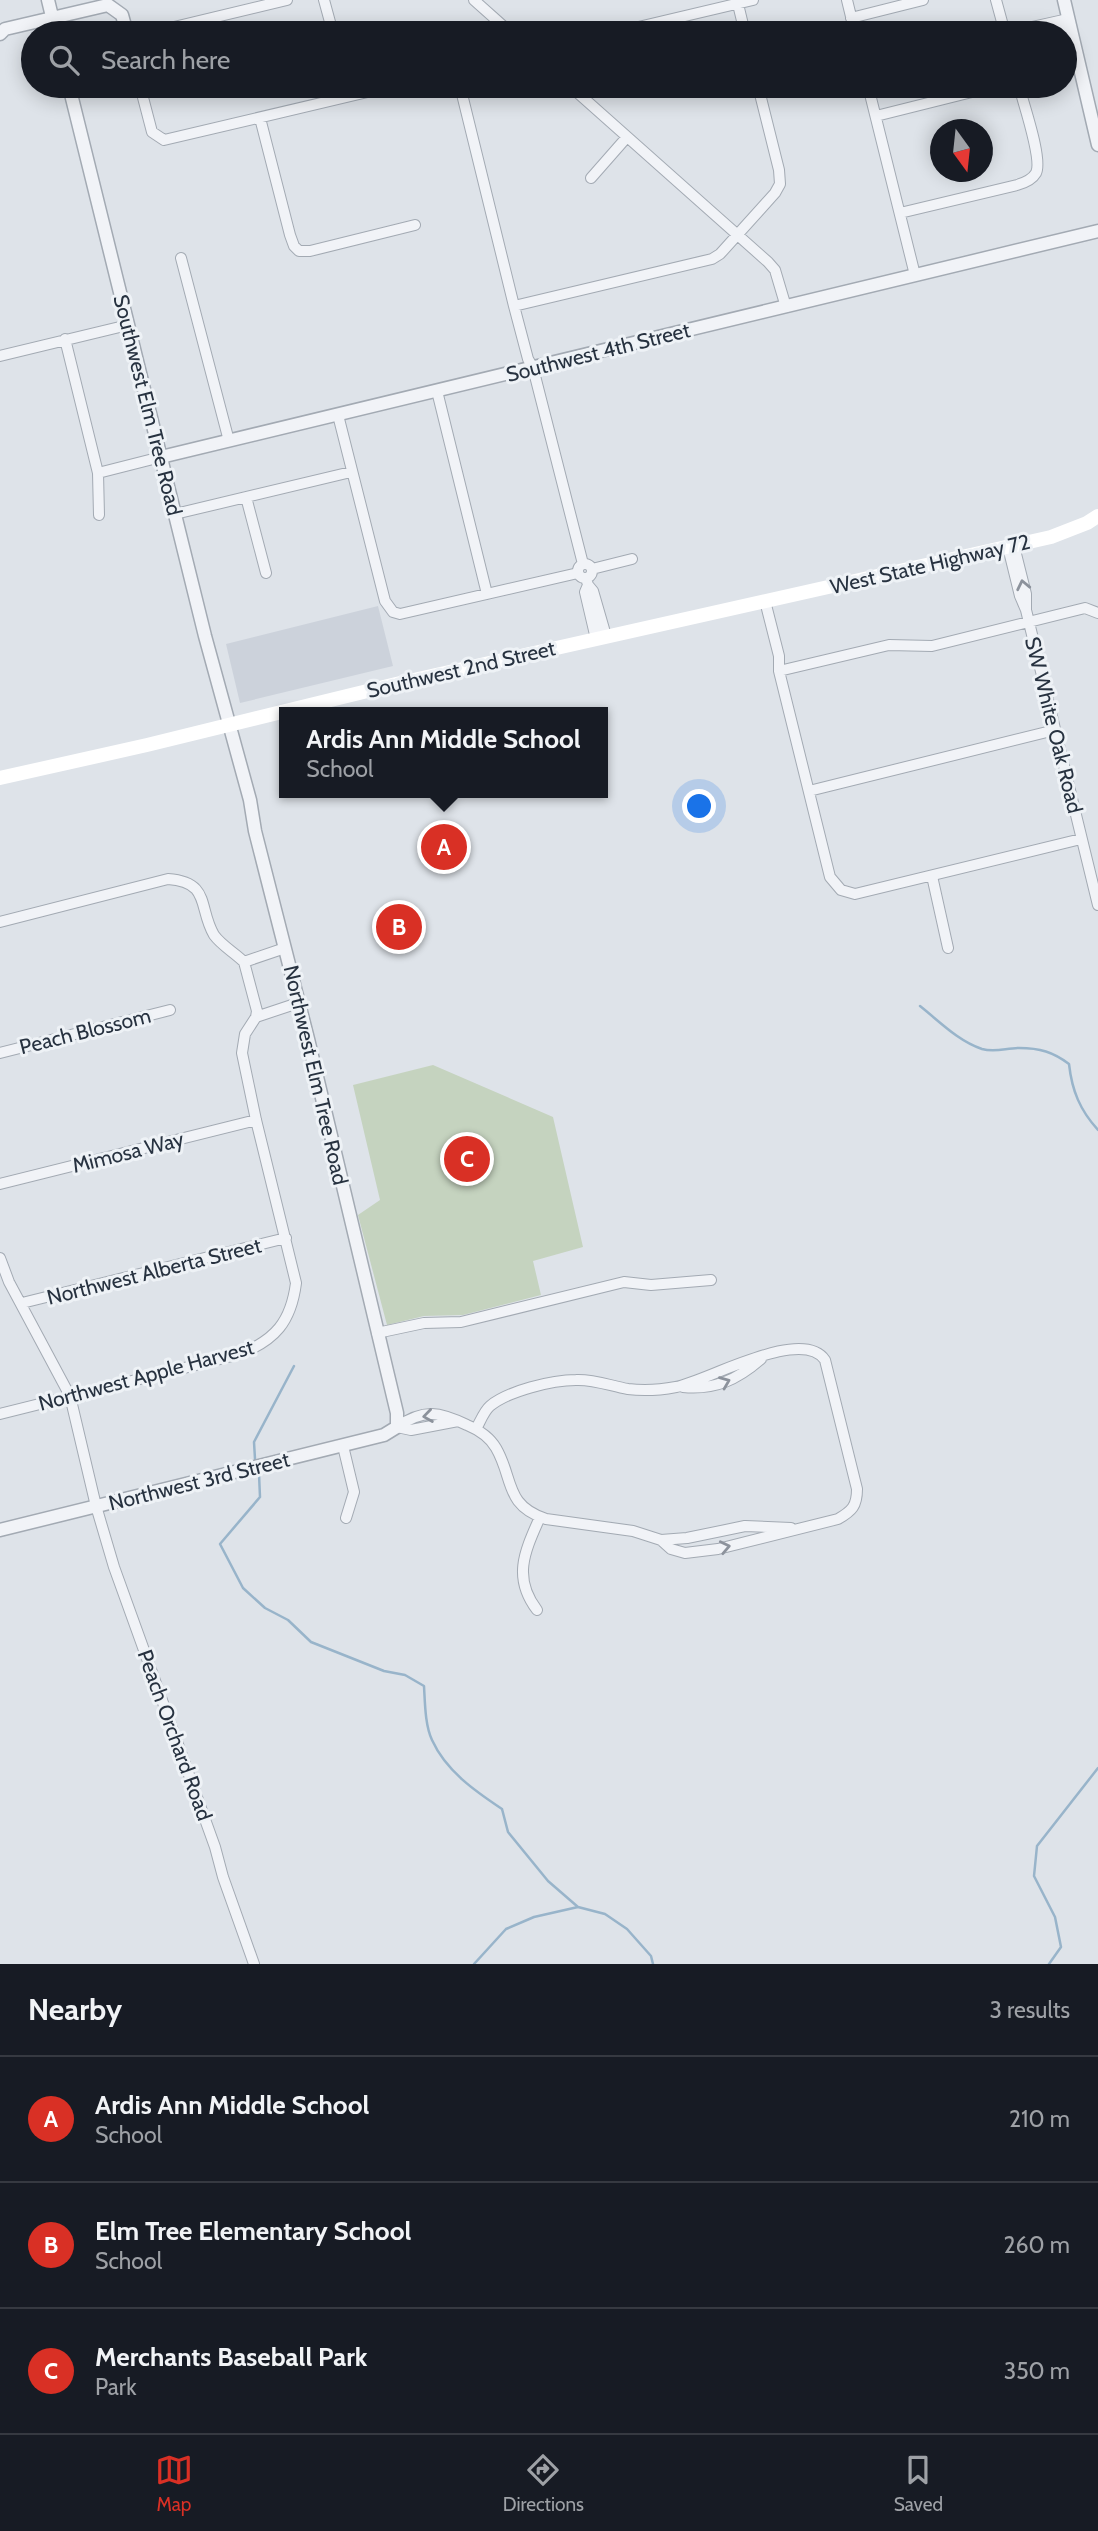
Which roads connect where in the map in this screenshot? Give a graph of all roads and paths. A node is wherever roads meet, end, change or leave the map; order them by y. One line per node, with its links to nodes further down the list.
1 (48, 0): 11 (street)
2 (286, 0): 16 (street)
3 (324, 0): 17 (street)
4 (474, 0): 18 (street)
5 (753, 0): 9 (street)
6 (847, 0): 12 (street)
7 (923, 0): 12 (street)
8 (1064, 0): 23 (street)
9 (737, 2): 19 (street); 20 (street)
10 (997, 2): 22 (street)
11 (53, 18): 13 (street); 14 (street); 15 (street)
12 (851, 18): 21 (street)
13 (40, 21)
14 (54, 21)
15 (124, 21)
16 (199, 21)
17 (330, 21)
18 (498, 21)
19 (662, 21)
20 (742, 21)
21 (852, 21)
22 (1002, 21)
23 (1069, 21)
24 (21, 26): 25 (street)
25 (2, 30)
26 (1077, 57): 39 (street)
27 (72, 98): 49 (street, Southwest Elm Tree Road)
28 (143, 98): 37 (street)
29 (325, 98): 37 (street)
30 (463, 98): 47 (street)
31 (584, 98): 38 (street)
32 (761, 98): 44 (street)
33 (871, 98): 36 (street)
34 (948, 98): 36 (street)
35 (1022, 98): 41 (street)
36 (876, 116): 41 (street)
37 (260, 118): 42 (street)
38 (627, 136): 40 (street); 44 (street)
39 (1098, 145)
40 (591, 178)
41 (900, 213): 46 (street)
42 (415, 225)
43 (1098, 232): 46 (street, Southwest 4th Street)
44 (737, 235): 47 (street); 48 (street)
45 (181, 258): 55 (street)
46 (915, 275): 48 (street, Southwest 4th Street)
47 (514, 306): 52 (street)
48 (786, 307): 52 (street, Southwest 4th Street)
49 (128, 325): 50 (street); 56 (street, Southwest Elm Tree Road)
50 (65, 339): 51 (street); 58 (street)
51 (0, 356)
52 (533, 368): 53 (street, Southwest 4th Street); 66 (street)
53 (437, 391): 54 (street, Southwest 4th Street); 67 (street)
54 (338, 415): 55 (street, Southwest 4th Street); 57 (street)
55 (229, 441): 56 (street, Southwest 4th Street)
56 (161, 457): 58 (street, Southwest 4th Street); 60 (street, Southwest Elm Tree Road)
57 (351, 472): 59 (street); 67 (street)
58 (98, 473): 61 (street)
59 (246, 497): 60 (street); 65 (street)
60 (175, 514): 75 (street, Southwest Elm Tree Road)
61 (99, 515)
62 (1098, 516): 63 (main road, West State Highway 72)
63 (1011, 546): 68 (main road, West State Highway 72); 70 (street, SW White Oak Road)
64 (632, 559): 66 (street)
65 (266, 573)
66 (585, 574): 67 (street); 71 (street)
67 (487, 594)
68 (762, 601): 71 (main road, Southwest 2nd Street); 72 (street)
69 (1098, 613): 70 (street)
70 (1029, 622): 72 (street); 76 (street, SW White Oak Road)
71 (601, 638): 73 (main road, Southwest 2nd Street)
72 (779, 671): 78 (street)
73 (303, 707)
74 (279, 712): 75 (main road, Southwest 2nd Street)
75 (229, 724): 77 (main road, Southwest 2nd Street); 84 (street, Northwest Elm Tree Road)
76 (1055, 730): 78 (street); 79 (street, SW White Oak Road)
77 (0, 778)
78 (809, 791): 80 (street)
79 (1082, 839): 80 (street); 81 (street, SW White Oak Road)
80 (932, 876): 83 (street)
81 (1098, 905)
82 (0, 922): 85 (street)
83 (948, 947)
84 (285, 948): 85 (street); 86 (street, Northwest Elm Tree Road)
85 (244, 962): 88 (street)
86 (298, 1003): 88 (street); 97 (street, Northwest Elm Tree Road)
87 (170, 1010): 89 (street, Peach Blossom)
88 (256, 1017): 90 (street)
89 (0, 1053)
90 (256, 1120): 91 (street, Mimosa Way); 92 (street)
91 (0, 1184)
92 (286, 1238): 96 (street, Northwest Alberta Street); 98 (street, Northwest Apple Harvest)
93 (0, 1258): 95 (street, Peach Orchard Road)
94 (711, 1280): 97 (street)
95 (5, 1284): 96 (street, Peach Orchard Road)
96 (23, 1303): 98 (street, Peach Orchard Road)
97 (377, 1333): 100 (street, Northwest Elm Tree Road)
98 (70, 1396): 99 (street, Northwest Apple Harvest); 103 (street, Peach Orchard Road)
99 (0, 1415)
100 (397, 1427): 101 (street); 102 (street, Northwest 3rd Street)
101 (476, 1429): 104 (street); 106 (street)
102 (343, 1446): 103 (street, Northwest 3rd Street); 105 (street)
103 (96, 1506): 107 (street, Northwest 3rd Street); 110 (street, Peach Orchard Road)
104 (540, 1517): 108 (street); 109 (street)
105 (346, 1518)
106 (801, 1528): 108 (street); 108 (street, one-way to 106)
107 (0, 1530)
108 (661, 1540)
109 (537, 1610)
110 (254, 1964)

